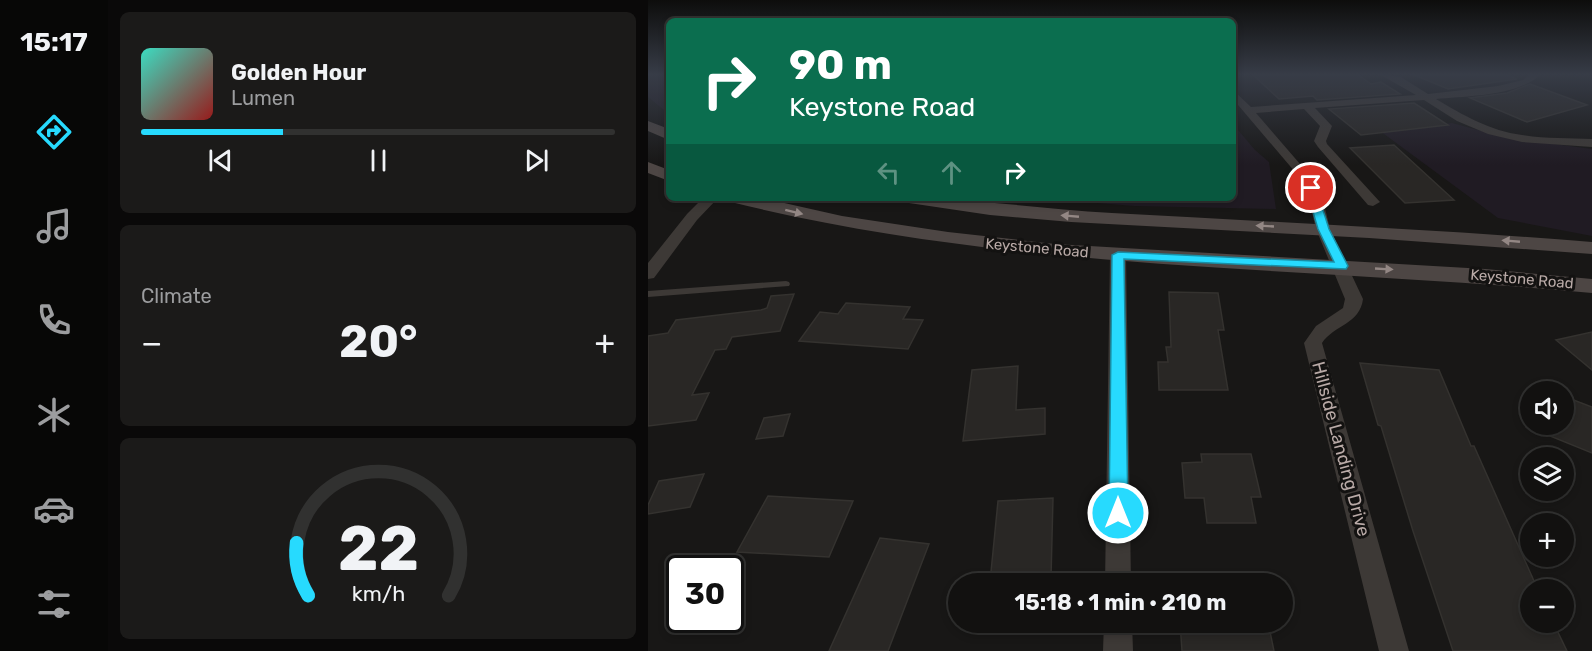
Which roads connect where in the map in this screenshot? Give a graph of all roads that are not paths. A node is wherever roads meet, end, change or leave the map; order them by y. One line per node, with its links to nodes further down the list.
1 (1244, 104): 5 (street)
2 (1336, 104): 4 (street)
3 (1439, 104): 8 (street)
4 (1308, 107): 5 (street); 14 (street)
5 (1252, 113): 15 (street)
6 (649, 126): 7 (main road)
7 (666, 134)
8 (1592, 142)
9 (648, 167): 10 (main road)
10 (666, 175)
11 (708, 201): 19 (street)
12 (749, 201): 17 (main road, Keystone Road, one-way to 17)
13 (933, 201): 15 (main road, one-way to 13)
14 (1373, 202)
15 (1323, 229): 16 (main road, one-way to 15); 18 (street)
16 (1592, 248)
17 (1118, 255): 18 (main road, Keystone Road); 23 (street)
18 (1342, 266): 21 (main road, Keystone Road, one-way to 21); 26 (street, Hillside Landing Drive)
19 (648, 274)
20 (786, 284): 22 (lane)
21 (1592, 286)
22 (648, 294)
23 (1118, 573)
24 (1118, 633): 25 (street)
25 (1118, 651)
26 (1394, 651)

